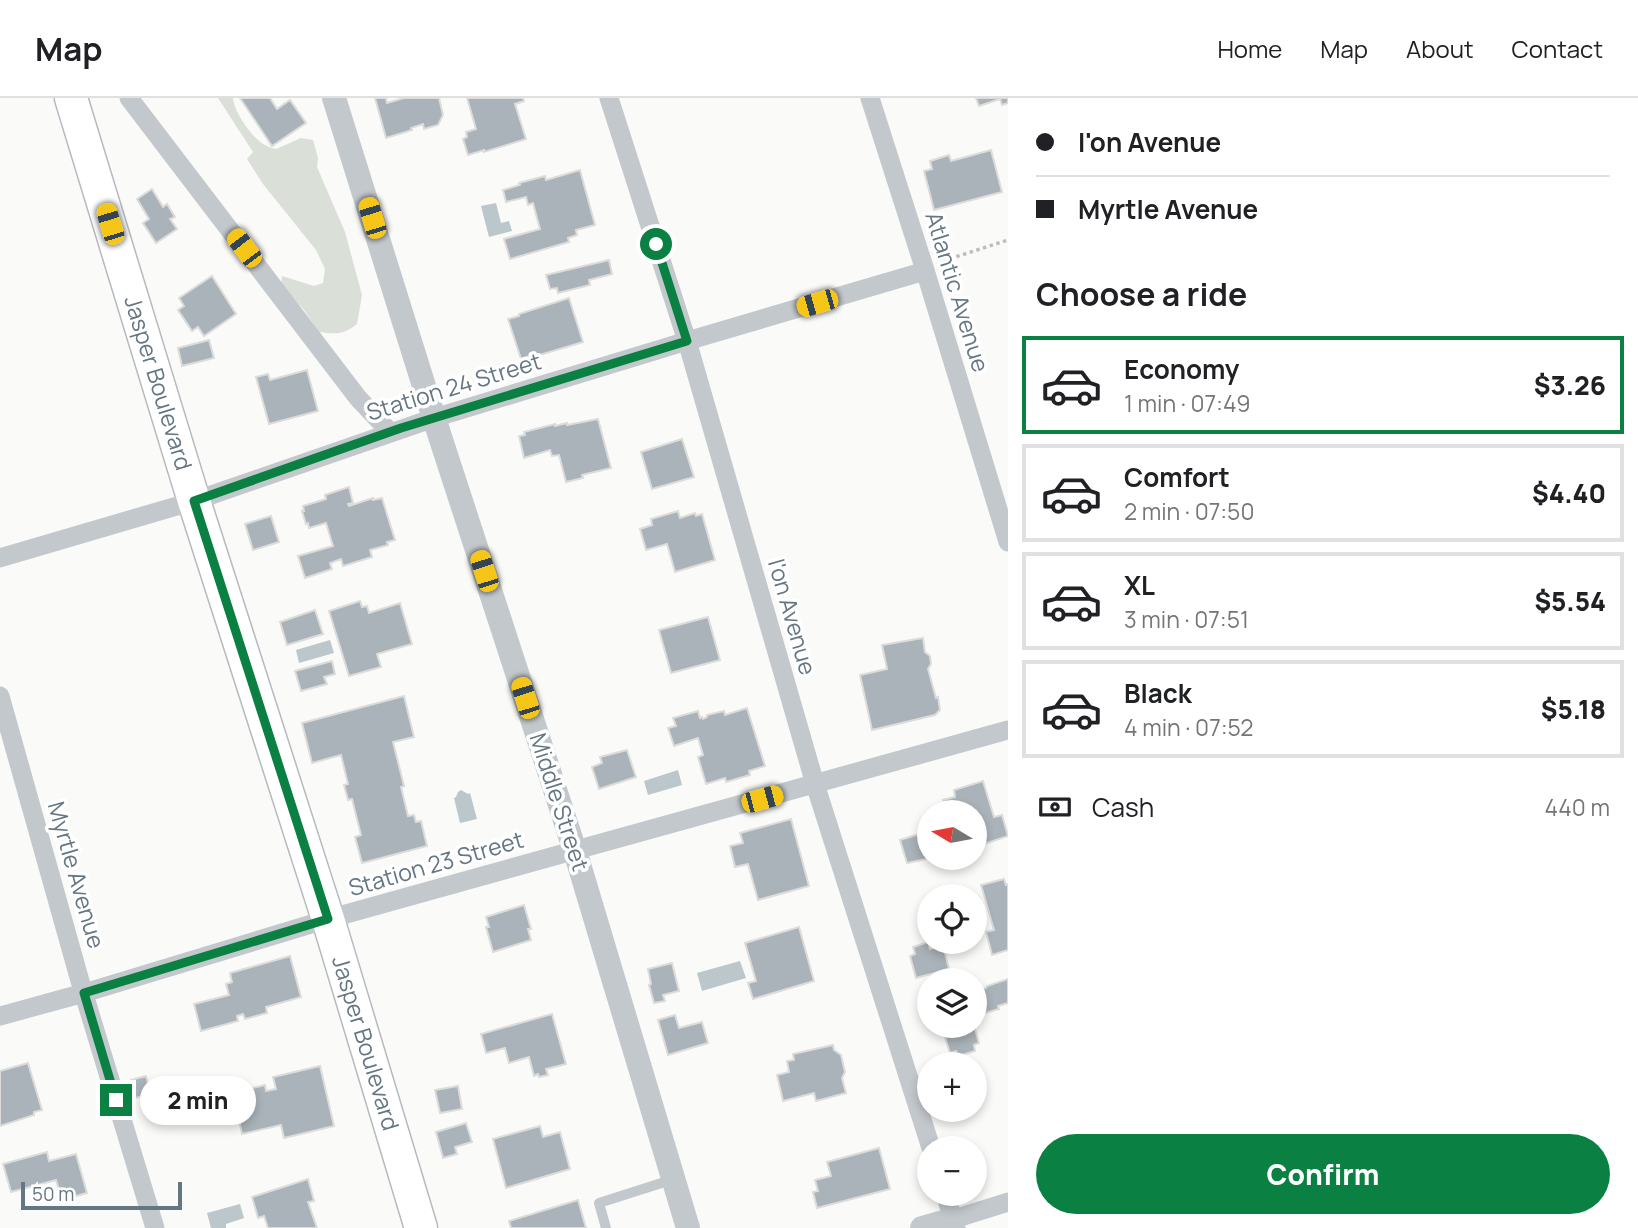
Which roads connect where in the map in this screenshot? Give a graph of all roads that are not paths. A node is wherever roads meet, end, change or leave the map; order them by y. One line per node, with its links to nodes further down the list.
1 (71, 98): 10 (main road, Jasper Boulevard)
2 (129, 98): 9 (street)
3 (334, 98): 8 (street, Middle Street)
4 (609, 98): 7 (street, I'on Avenue)
5 (870, 98): 6 (street, Atlantic Avenue)
6 (925, 269): 7 (street, Station 24 Street); 11 (street, Atlantic Avenue)
7 (687, 341): 8 (street, Station 24 Street); 15 (street, I'on Avenue)
8 (433, 418): 9 (street, Station 24 Street); 16 (street, Middle Street)
9 (390, 432): 10 (street, Station 24 Street)
10 (194, 501): 12 (street, Station 24 Street); 17 (main road, Jasper Boulevard)
11 (1008, 542)
12 (0, 558)
13 (0, 696): 18 (street, Myrtle Avenue)
14 (1008, 730): 15 (street, Station 23 Street)
15 (815, 784): 16 (street, Station 23 Street); 20 (street, I'on Avenue)
16 (575, 851): 17 (street, Station 23 Street); 21 (street, Middle Street)
17 (328, 919): 18 (street, Station 23 Street); 26 (main road, Jasper Boulevard)
18 (84, 993): 19 (street, Station 23 Street); 25 (street, Myrtle Avenue)
19 (0, 1016)
20 (927, 1136)
21 (674, 1179): 27 (lane); 28 (street, Middle Street)
22 (1008, 1202): 24 (street)
23 (949, 1206): 24 (street)
24 (955, 1224): 29 (street)
25 (155, 1228)
26 (421, 1228)
27 (606, 1228)
28 (688, 1228)
29 (922, 1228)

